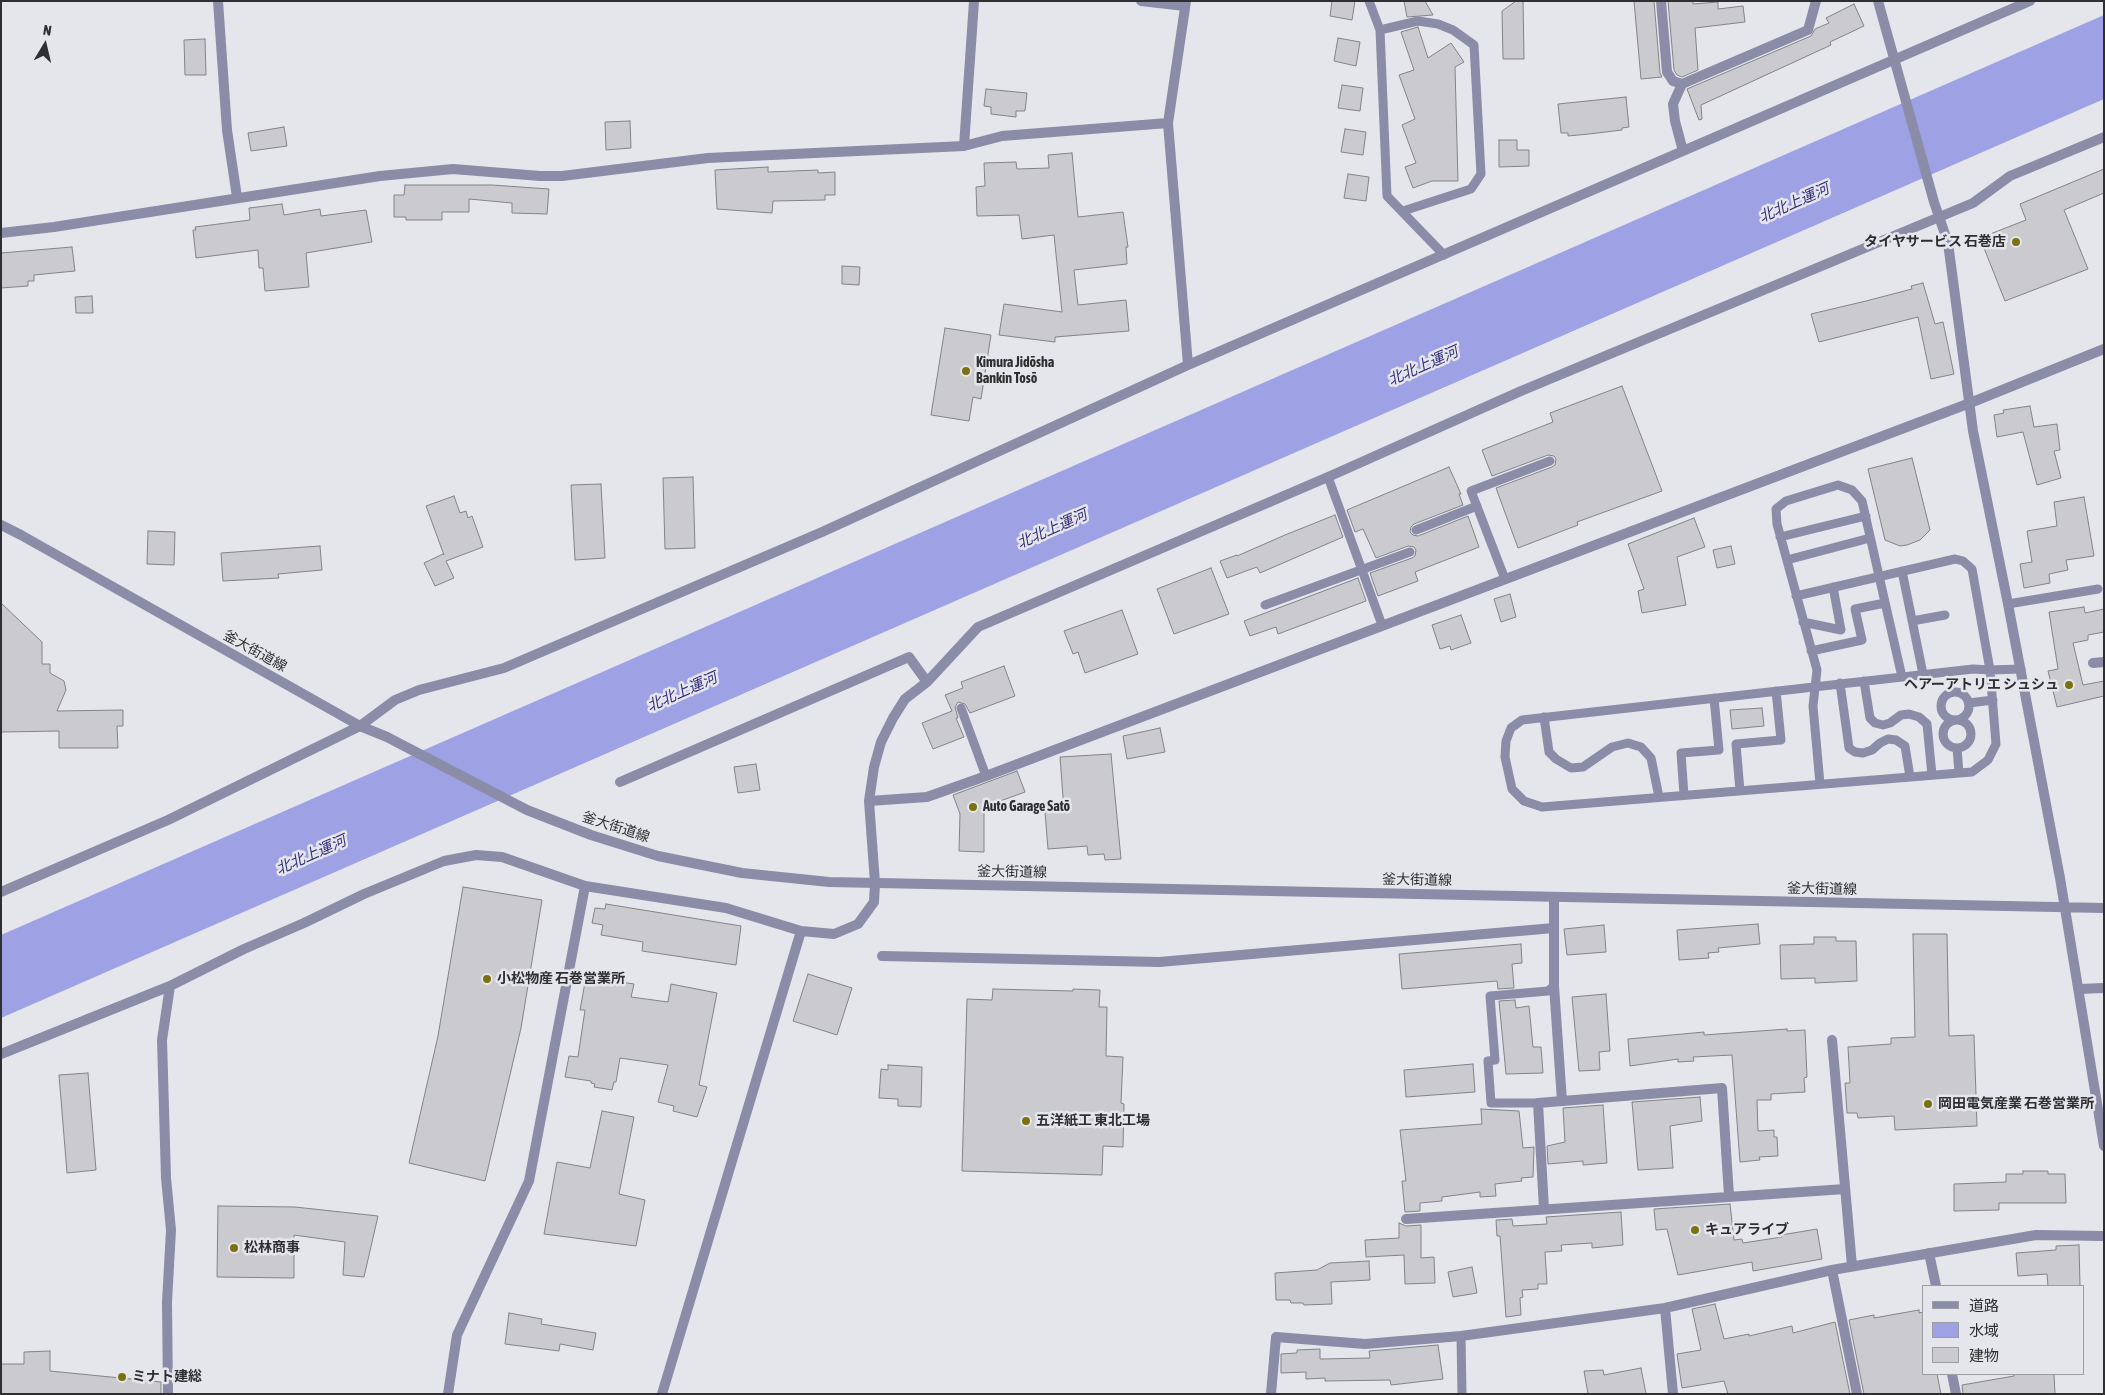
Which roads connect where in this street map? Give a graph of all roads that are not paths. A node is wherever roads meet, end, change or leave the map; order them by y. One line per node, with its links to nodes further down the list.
1 (218, 1): 17 (street)
2 (974, 1): 15 (street)
3 (1141, 1): 9 (street)
4 (1368, 1): 10 (lane)
5 (1661, 1): 12 (street)
6 (1816, 1): 12 (street)
7 (1878, 1): 11 (street)
8 (2030, 1): 11 (street)
9 (1186, 3): 13 (street)
10 (1380, 30): 18 (lane); 18 (lane)
11 (1894, 60): 16 (street); 19 (street)
12 (1682, 84): 16 (street)
13 (1168, 123): 15 (street); 23 (street)
14 (2104, 137): 19 (street)
15 (964, 146): 17 (street)
16 (1683, 151): 21 (street)
17 (237, 197): 20 (street)
18 (1402, 211): 21 (lane)
19 (1939, 218): 24 (street); 26 (street)
20 (1, 233)
21 (1444, 255): 23 (street)
22 (2104, 349): 24 (street)
23 (1188, 365): 67 (street)
24 (1970, 403): 38 (street); 43 (street)
25 (1550, 461): 27 (lane)
26 (1328, 477): 35 (lane); 57 (street)
27 (1477, 506): 30 (lane); 38 (lane)
28 (1866, 516): 31 (lane); 31 (lane); 32 (lane)
29 (1, 525): 67 (street, 釜大街道線)
30 (1416, 530)
31 (1780, 537): 34 (lane)
32 (1870, 538): 34 (lane); 37 (lane)
33 (1410, 552): 35 (lane)
34 (1786, 560): 41 (lane)
35 (1362, 570): 44 (lane); 48 (lane)
36 (1902, 571): 37 (lane); 46 (lane); 53 (lane)
37 (1879, 576): 39 (lane); 42 (lane)
38 (1505, 579): 48 (street)
39 (1833, 587): 41 (lane); 47 (lane)
40 (2098, 589): 43 (lane)
41 (1796, 596): 47 (lane)
42 (1885, 603): 49 (lane); 55 (lane)
43 (2008, 604): 52 (street)
44 (1265, 605)
45 (1945, 615): 46 (lane)
46 (1912, 621): 54 (lane)
47 (1803, 622): 49 (lane)
48 (1382, 625): 71 (street)
49 (1811, 650): 59 (lane)
50 (2104, 662): 51 (street)
51 (2093, 664)
52 (2020, 669): 53 (lane); 83 (street)
53 (1990, 670): 54 (lane); 62 (lane)
54 (1923, 674): 55 (lane)
55 (1902, 677): 56 (lane)
56 (1864, 681): 58 (lane); 70 (lane)
57 (927, 682): 73 (street); 78 (street)
58 (1840, 683): 59 (lane); 72 (lane)
59 (1816, 686): 60 (lane); 74 (lane)
60 (1776, 691): 61 (lane); 75 (lane)
61 (1714, 698): 65 (lane); 76 (lane)
62 (1993, 700): 63 (lane); 69 (lane)
63 (1969, 703): 66 (lane); 66 (lane)
64 (961, 708): 71 (lane)
65 (1544, 717): 77 (lane); 77 (lane)
66 (1955, 720): 68 (lane); 68 (lane)
67 (360, 726): 79 (street, 釜大街道線); 81 (street)
68 (1957, 748): 69 (lane)
69 (1959, 773): 70 (lane)
70 (1932, 775): 72 (lane)
71 (986, 776): 78 (street)
72 (1910, 777): 74 (lane)
73 (620, 782)
74 (1820, 784): 75 (lane)
75 (1740, 791): 76 (lane)
76 (1684, 795): 77 (lane)
77 (1659, 797)
78 (869, 801): 79 (street)
79 (875, 882): 82 (street, 釜大街道線); 86 (street)
80 (585, 886): 86 (street); 88 (street); 110 (street)
81 (1, 892)
82 (1554, 897): 83 (street, 釜大街道線); 85 (street)
83 (2066, 908): 84 (street, 釜大街道線); 91 (street)
84 (2104, 908)
85 (1554, 928): 87 (street); 89 (street)
86 (800, 931): 111 (street)
87 (882, 956)
88 (170, 986): 93 (street); 109 (street)
89 (1554, 986): 94 (street); 95 (lane)
90 (2104, 988): 91 (street)
91 (2079, 989): 96 (street)
92 (1832, 1040): 97 (street)
93 (1, 1054)
94 (1562, 1101): 95 (street); 98 (street)
95 (1538, 1103): 99 (street)
96 (2104, 1146)
97 (1845, 1189): 98 (street); 103 (street)
98 (1729, 1196): 99 (street)
99 (1544, 1209): 100 (street)
100 (1406, 1219)
101 (2104, 1236): 102 (street)
102 (1929, 1253): 103 (street); 105 (street)
103 (1852, 1266): 104 (street)
104 (1832, 1270): 106 (street); 115 (street)
105 (1936, 1285)
106 (1665, 1308): 107 (street); 114 (street)
107 (1461, 1336): 112 (street); 113 (lane)
108 (1952, 1375): 116 (street)
109 (168, 1394)
110 (448, 1394)
111 (662, 1394)
112 (1271, 1394)
113 (1462, 1394)
114 (1673, 1394)
115 (1857, 1394)
116 (1956, 1394)

